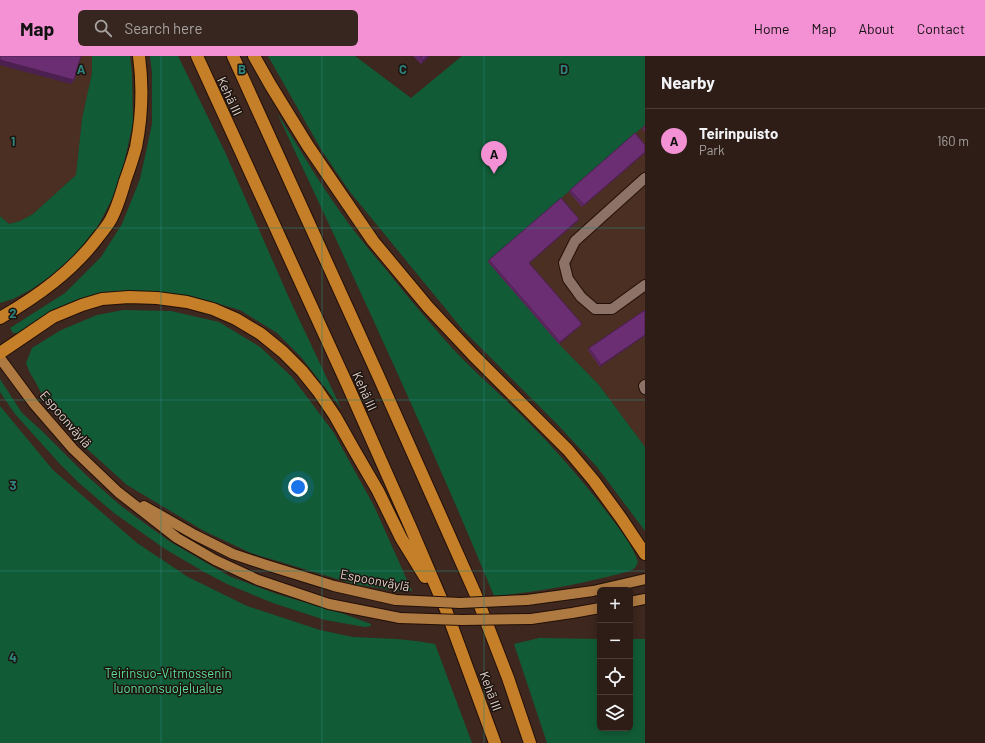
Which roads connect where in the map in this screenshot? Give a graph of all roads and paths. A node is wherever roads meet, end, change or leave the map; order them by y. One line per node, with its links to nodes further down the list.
1 (139, 56): 7 (highway)
2 (196, 56): 16 (highway, Kehä III)
3 (233, 56): 18 (highway, Kehä III)
4 (254, 56): 11 (highway)
5 (645, 178): 6 (lane)
6 (645, 285)
7 (0, 318)
8 (0, 353): 16 (highway)
9 (0, 358): 10 (main road, Espoonväylä)
10 (118, 492): 12 (main road, Espoonväylä, bridge); 15 (main road, Espoonväylä, bridge)
11 (645, 554)
12 (645, 578)
13 (645, 599): 14 (main road)
14 (633, 601)
15 (597, 609)
16 (446, 610): 17 (highway, Kehä III)
17 (495, 743)
18 (530, 743)

